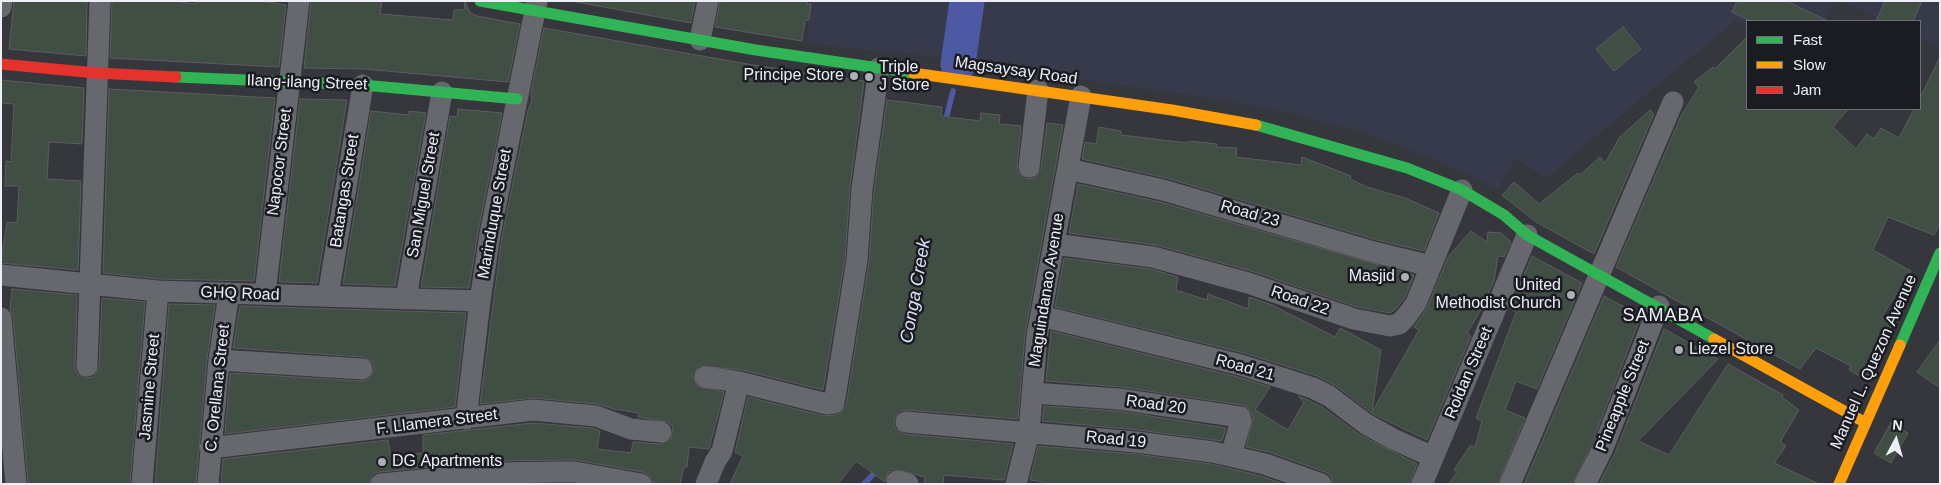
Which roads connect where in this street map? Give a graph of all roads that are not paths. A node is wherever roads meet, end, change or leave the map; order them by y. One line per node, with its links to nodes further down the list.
1 (2, 1): 7 (street)
2 (100, 1): 12 (street)
3 (300, 1): 13 (street, Napocor Street)
4 (480, 1): 6 (street, Magsaysay Road)
5 (708, 1): 9 (street)
6 (536, 6): 8 (street, Magsaysay Road); 18 (street, Marinduque Street)
7 (1, 7)
8 (584, 10): 9 (street, Magsaysay Road)
9 (700, 40): 11 (street, Magsaysay Road)
10 (1, 64): 12 (street, Ilang-ilang Street)
11 (879, 68): 15 (street, Magsaysay Road); 43 (street)
12 (96, 72): 13 (street, Ilang-ilang Street); 29 (street)
13 (289, 83): 14 (street, Ilang-ilang Street); 32 (street, Napocor Street)
14 (363, 85): 16 (street, Ilang-ilang Street); 33 (street, Batangas Street)
15 (1038, 90): 17 (street, Magsaysay Road); 20 (street)
16 (442, 92): 18 (street, Ilang-ilang Street); 34 (street, San Miguel Street)
17 (1081, 96): 21 (street, Maguindanao Avenue); 22 (street, Magsaysay Road)
18 (517, 98): 35 (street, Marinduque Street)
19 (1673, 102): 27 (street)
20 (1029, 167)
21 (1068, 169): 24 (street, Maguindanao Avenue); 26 (street, Road 23)
22 (1462, 190): 23 (street, Magsaysay Road); 26 (street, Road 22)
23 (1528, 235): 27 (street, Magsaysay Road); 52 (street, Roldan Street)
24 (1054, 244): 26 (street, Road 22); 37 (street, Maguindanao Avenue)
25 (1940, 252): 47 (street, Manuel L. Quezon Avenue)
26 (1431, 266)
27 (1598, 275): 36 (street, Magsaysay Road); 64 (street)
28 (1, 276): 29 (street, GHQ Road)
29 (90, 284): 30 (street, GHQ Road); 40 (street)
30 (158, 291): 31 (street, GHQ Road); 57 (street, Jasmine Street)
31 (229, 293): 32 (street, GHQ Road); 39 (street, C. Orellana Street)
32 (265, 294): 33 (street, GHQ Road)
33 (328, 296): 34 (street, GHQ Road)
34 (406, 298): 35 (street, GHQ Road)
35 (480, 300): 45 (street, Marinduque Street)
36 (1659, 306): 47 (street, Magsaysay Road); 65 (street, Pineapple Street)
37 (1041, 316): 44 (street, Maguindanao Avenue); 52 (street, Road 21)
38 (1, 318): 53 (street)
39 (219, 360): 41 (street); 50 (street, C. Orellana Street)
40 (87, 366)
41 (362, 369)
42 (706, 377): 43 (street)
43 (739, 382): 60 (street)
44 (1032, 393): 49 (street, Maguindanao Avenue); 51 (street, Road 20)
45 (466, 419): 48 (street, F. Llamera Street); 50 (street, F. Llamera Street)
46 (906, 422): 49 (street, Road 19)
47 (1866, 422): 66 (street, Manuel L. Quezon Avenue)
48 (662, 432)
49 (1029, 432): 51 (street, Road 19); 61 (street, Maguindanao Avenue)
50 (210, 448): 58 (street, C. Orellana Street)
51 (1231, 456): 62 (street, Road 19)
52 (1433, 457): 63 (street, Roldan Street)
53 (8, 463): 56 (street)
54 (590, 479): 55 (street); 59 (street)
55 (390, 483)
56 (16, 484)
57 (142, 484)
58 (208, 484)
59 (641, 484)
60 (706, 484)
61 (1016, 484)
62 (1321, 484)
63 (1422, 484)
64 (1510, 484)
65 (1585, 484)
66 (1839, 484)

